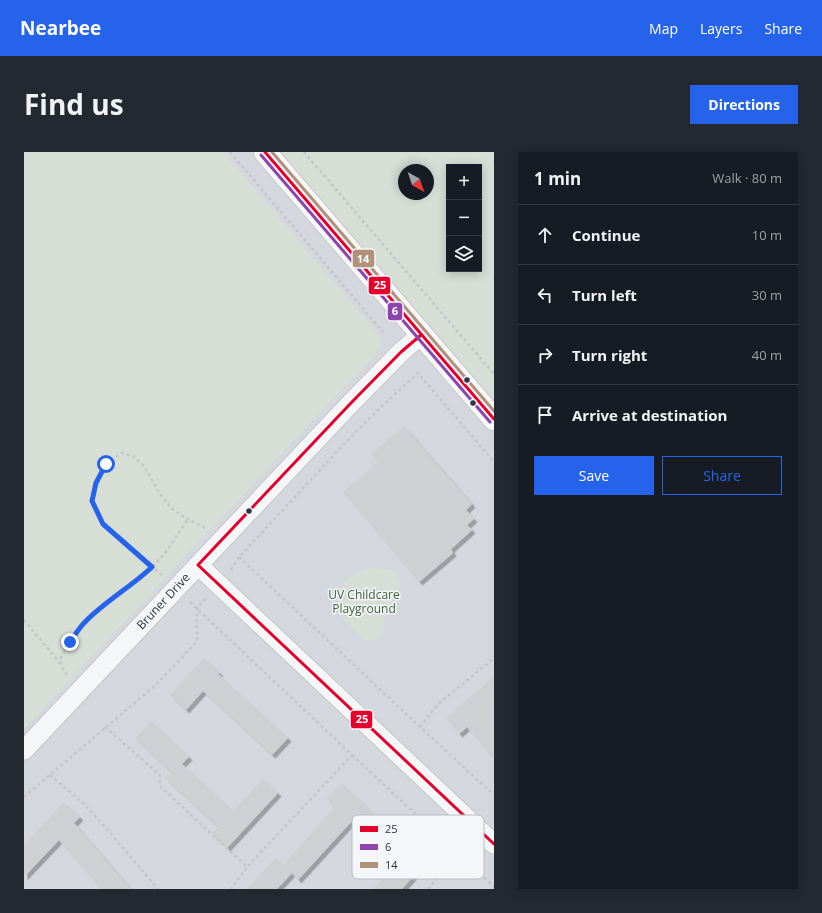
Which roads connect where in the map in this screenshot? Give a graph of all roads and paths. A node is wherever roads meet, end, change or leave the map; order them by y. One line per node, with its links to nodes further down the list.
1 (230, 152): 4 (path)
2 (265, 152): 5 (main road)
3 (304, 152): 6 (path)
4 (383, 332)
5 (421, 334): 7 (main road); 12 (street, Bruner Drive)
6 (494, 374)
7 (494, 419)
8 (494, 462): 11 (path)
9 (188, 519): 10 (path); 13 (path); 13 (path)
10 (209, 530)
11 (239, 557): 14 (path); 23 (path)
12 (198, 564): 24 (street, Bruner Drive); 30 (street)
13 (152, 567): 15 (path); 20 (path)
14 (229, 573)
15 (165, 578)
16 (210, 593): 17 (path)
17 (197, 608): 22 (path); 25 (path)
18 (24, 620): 20 (path)
19 (494, 658): 23 (path)
20 (61, 664): 21 (path)
21 (70, 680)
22 (105, 727): 26 (path); 33 (path)
23 (420, 727): 27 (path)
24 (24, 750)
25 (352, 755): 29 (path); 33 (path)
26 (50, 774): 28 (path); 37 (path)
27 (494, 795)
28 (24, 797)
29 (416, 815)
30 (463, 815)
31 (484, 835): 32 (street)
32 (494, 844)
33 (247, 867): 38 (path)
34 (484, 878): 36 (path)
35 (437, 879): 39 (path)
36 (494, 887)
37 (158, 889)
38 (231, 889)
39 (428, 889)

